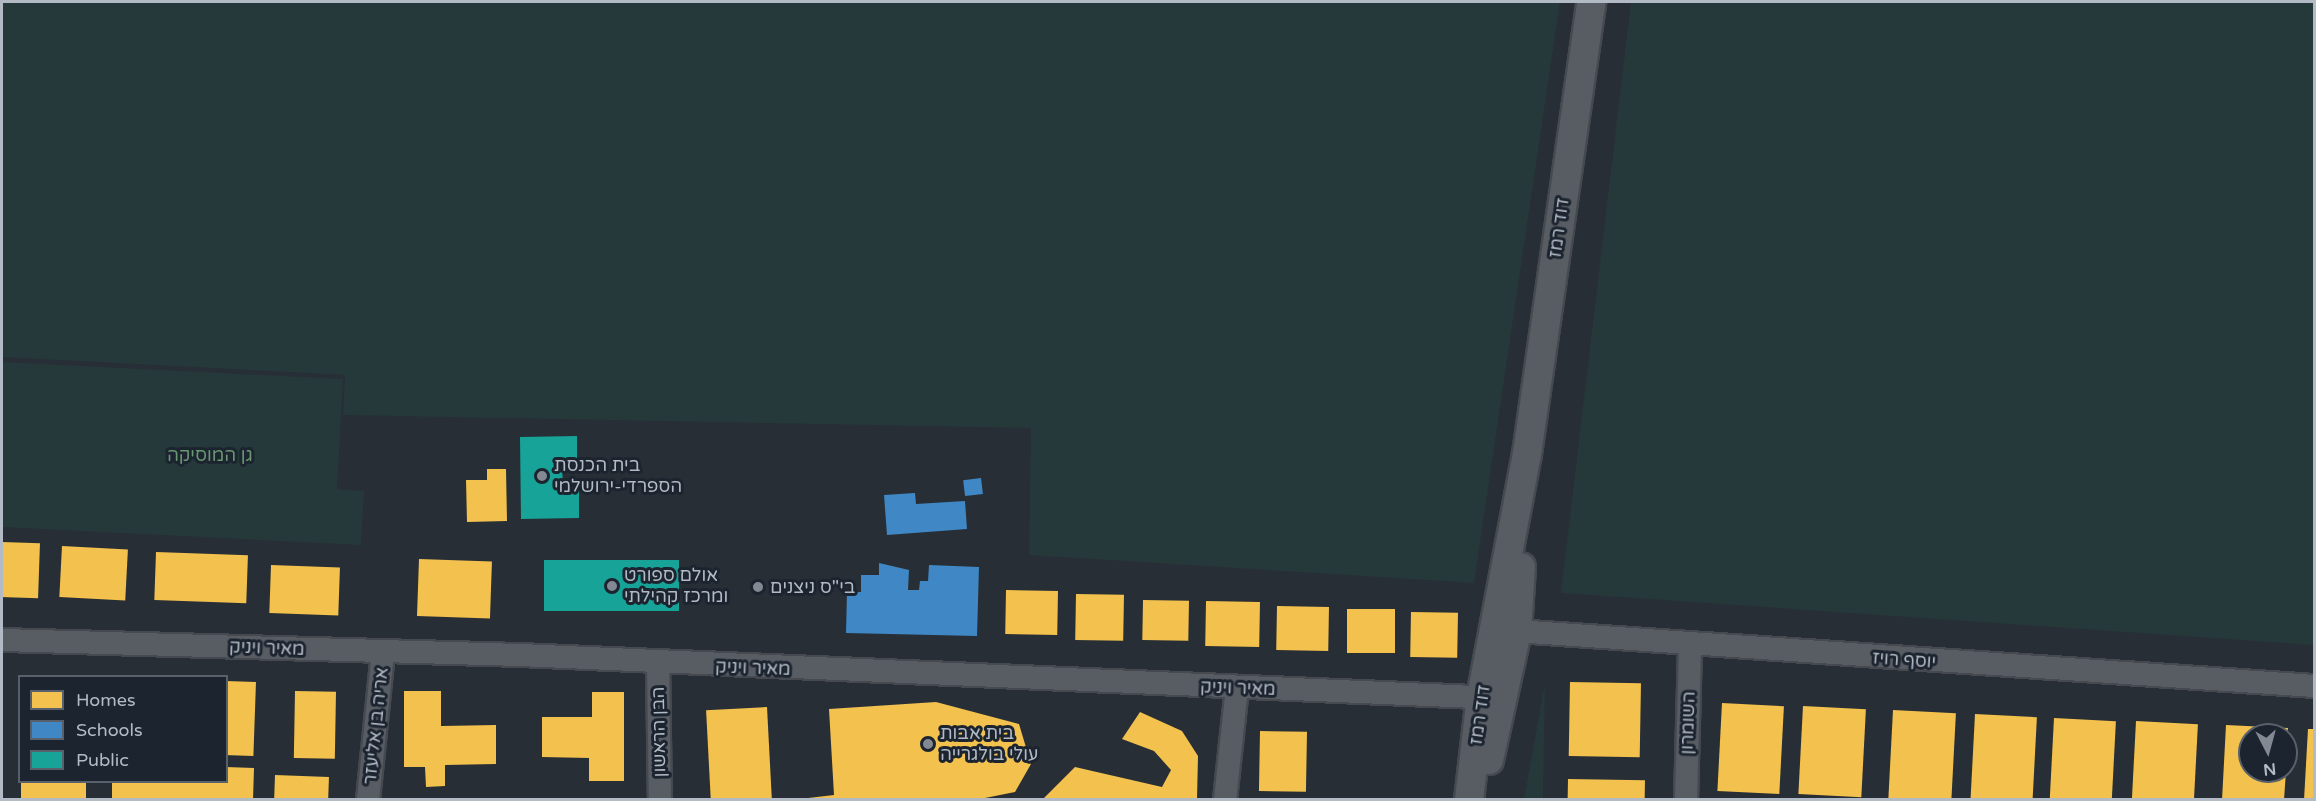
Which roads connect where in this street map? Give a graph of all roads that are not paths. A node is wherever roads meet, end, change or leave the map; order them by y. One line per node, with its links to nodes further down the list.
1 (1591, 2): 2 (street, דוד רמז)
2 (1505, 631): 4 (street, יוסף רויז); 9 (street, דוד רמז)
3 (2, 640): 5 (street, מאיר ויניק)
4 (1690, 646): 7 (street, יוסף רויז); 15 (street, השומרון)
5 (383, 652): 6 (street, מאיר ויניק); 10 (street, אריה בן אליעזר)
6 (658, 664): 8 (street, מאיר ויניק); 11 (street, הבן הראשון)
7 (2314, 686)
8 (1237, 688): 9 (street, מאיר ויניק); 12 (street)
9 (1492, 698): 13 (street, דוד רמז); 14 (street, דוד רמז)
10 (368, 800)
11 (660, 800)
12 (1225, 800)
13 (1469, 800)
14 (1479, 800)
15 (1686, 800)

